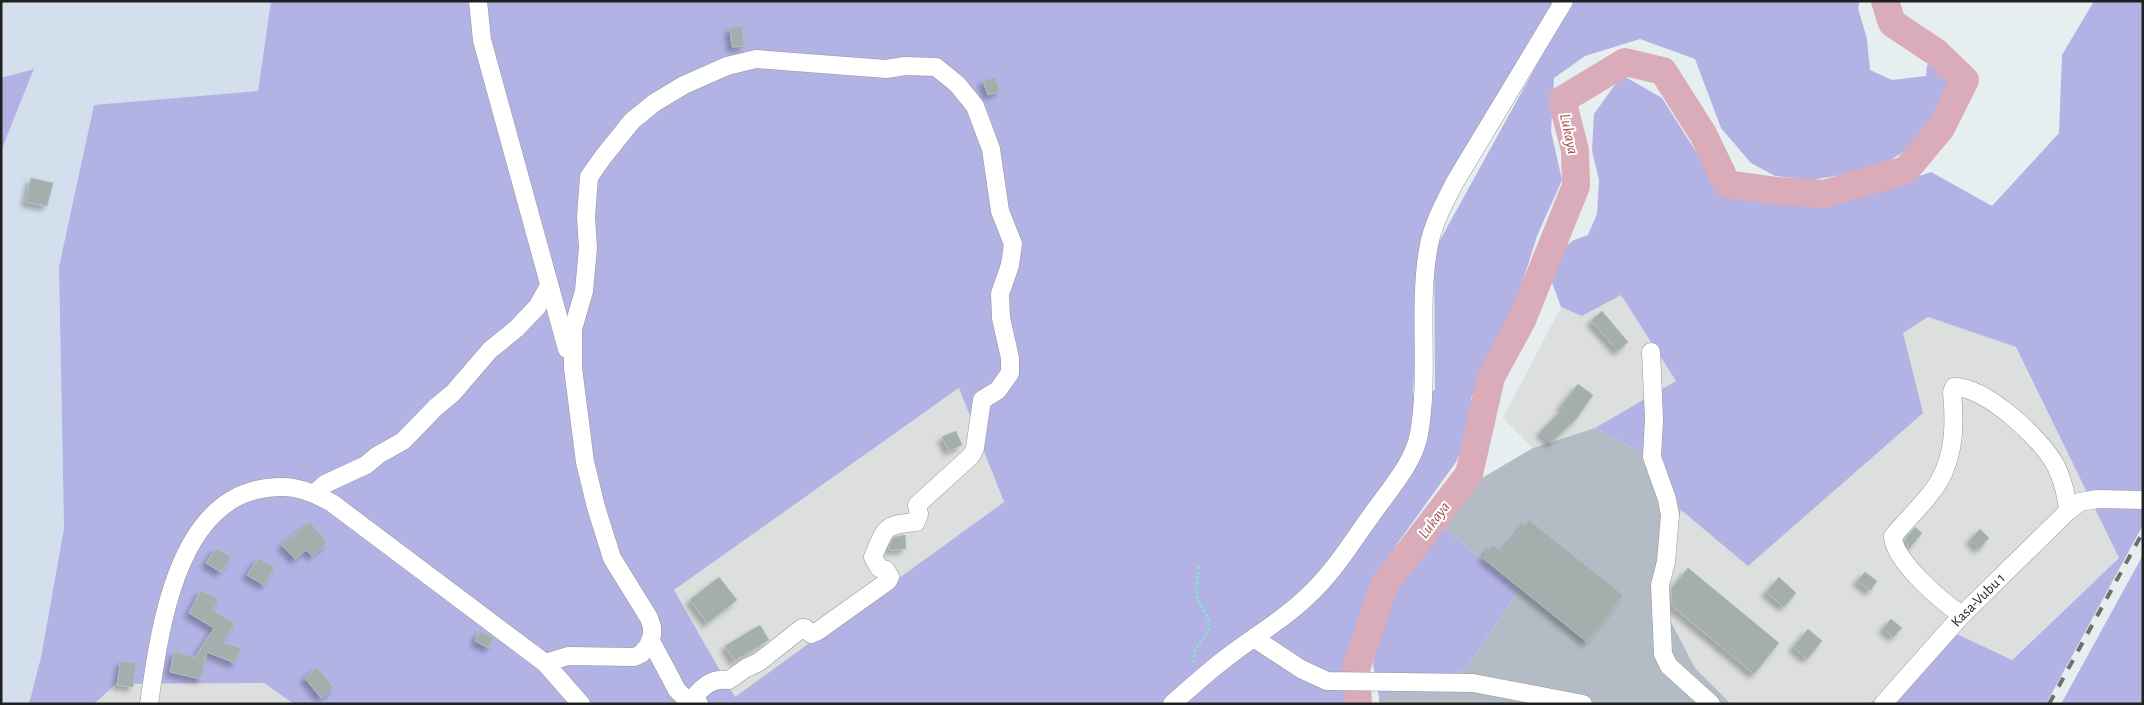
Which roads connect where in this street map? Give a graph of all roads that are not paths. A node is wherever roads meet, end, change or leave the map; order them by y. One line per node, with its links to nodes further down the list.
1 (478, 1): 3 (street)
2 (1564, 1): 10 (street)
3 (549, 286): 5 (street); 6 (street)
4 (1651, 352): 18 (street)
5 (573, 368): 11 (street); 13 (street)
6 (315, 493): 12 (street); 14 (street)
7 (2143, 500): 8 (street)
8 (2074, 506): 9 (street, Kasa-Vubu 1); 9 (street)
9 (1962, 615): 19 (street, Kasa-Vubu 1)
10 (1254, 638): 16 (street); 17 (street)
11 (651, 641): 12 (street); 13 (street)
12 (545, 663): 15 (street)
13 (695, 702)
14 (149, 704)
15 (581, 704)
16 (1172, 704)
17 (1584, 704)
18 (1711, 704)
19 (1883, 704)

